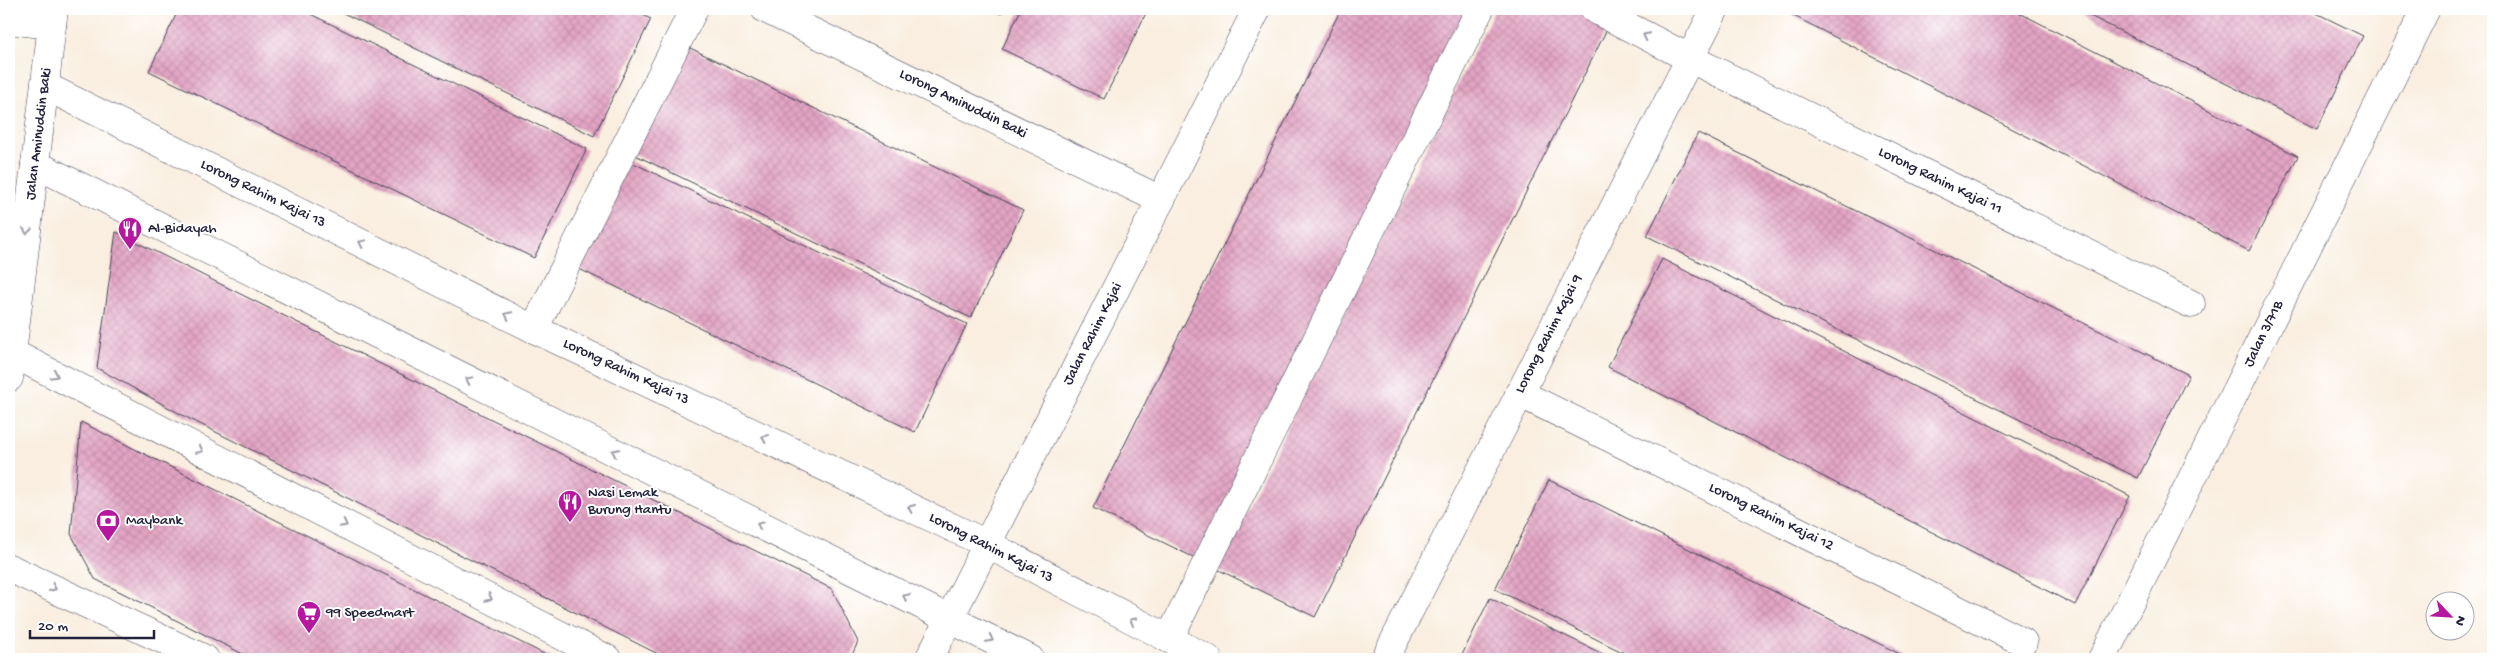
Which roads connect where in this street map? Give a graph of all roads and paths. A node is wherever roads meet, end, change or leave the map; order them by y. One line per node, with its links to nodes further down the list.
1 (694, 9): 15 (street)
2 (1257, 9): 13 (street, Jalan Rahim Kajai)
3 (1480, 9): 21 (street)
4 (1594, 9): 10 (street, Lorong Rahim Kajai 11, one-way to 4)
5 (1715, 9): 10 (street, Lorong Rahim Kajai 9)
6 (2426, 9): 29 (street, Jalan 3/71B)
7 (778, 12): 13 (street, Lorong Aminuddin Baki)
8 (53, 17): 9 (street); 11 (street, Jalan Aminuddin Baki)
9 (9, 20)
10 (1689, 58): 14 (street, Lorong Rahim Kajai 11); 17 (street, Lorong Rahim Kajai 9)
11 (45, 86): 12 (street, Jalan Aminuddin Baki); 15 (street, Lorong Rahim Kajai 13, one-way to 11)
12 (35, 164): 16 (street, Jalan Aminuddin Baki, one-way to 16); 20 (street, one-way to 12)
13 (1161, 200): 18 (street, Jalan Rahim Kajai)
14 (2191, 304)
15 (534, 329): 18 (street, Lorong Rahim Kajai 13, one-way to 15)
16 (10, 366): 24 (street, one-way to 24)
17 (1519, 393): 22 (street, Lorong Rahim Kajai 12); 28 (street, Lorong Rahim Kajai 9)
18 (987, 544): 20 (street, Jalan Rahim Kajai); 21 (street, Lorong Rahim Kajai 13, one-way to 18)
19 (9, 568): 23 (street, one-way to 23)
20 (949, 619): 25 (street, Jalan Rahim Kajai); 26 (street, one-way to 26)
21 (1169, 639): 27 (street, Lorong Rahim Kajai 13)
22 (2023, 642)
23 (205, 659)
24 (607, 659)
25 (929, 659)
26 (1030, 659)
27 (1208, 659)
28 (1385, 659)
29 (2102, 659)

